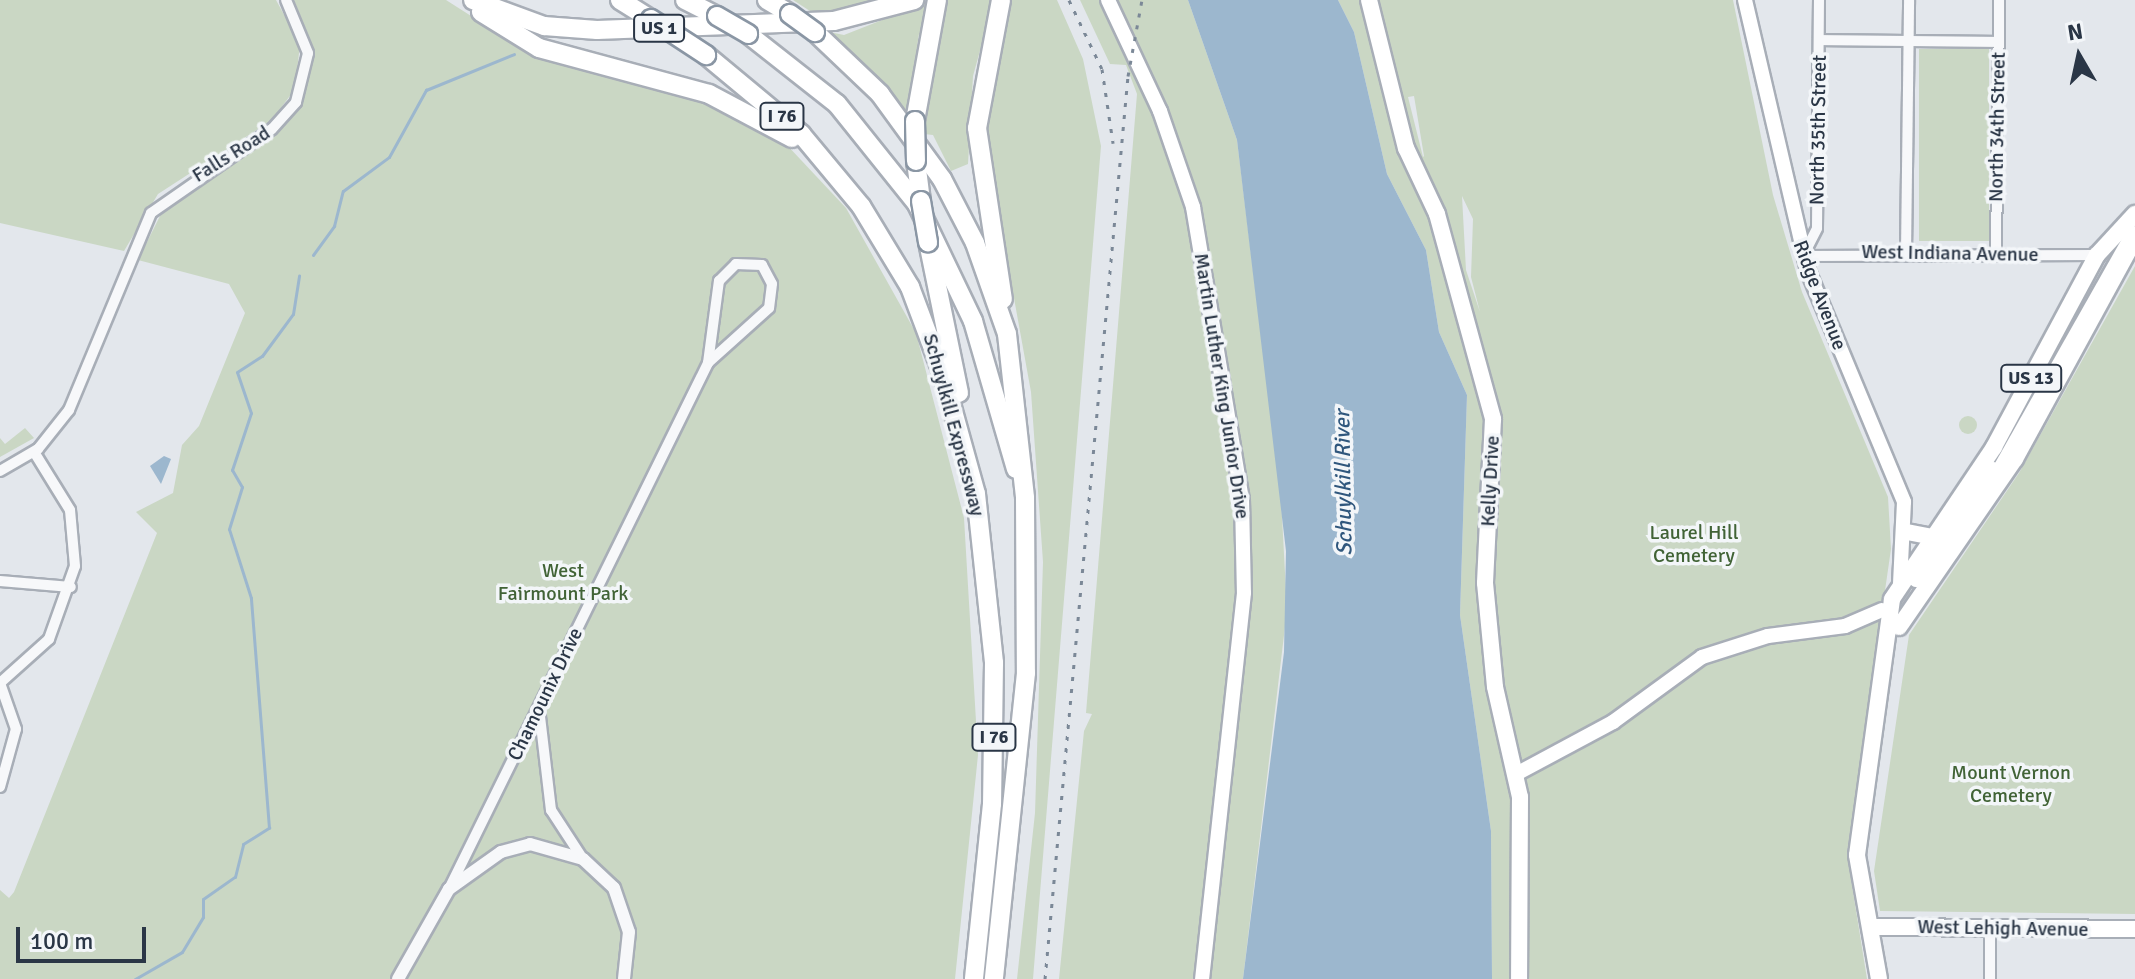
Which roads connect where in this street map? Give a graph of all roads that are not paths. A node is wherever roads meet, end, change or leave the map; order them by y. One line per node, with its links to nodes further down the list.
1 (286, 0): 30 (street, Falls Road)
2 (465, 0): 19 (highway)
3 (473, 0): 7 (highway, US 1)
4 (620, 0): 19 (highway, Schuylkill Expressway / I 76, bridge)
5 (685, 0): 33 (highway, bridge)
6 (767, 0): 28 (highway, I 76, bridge)
7 (914, 0)
8 (1001, 0): 28 (highway)
9 (1108, 0): 51 (main road, Martin Luther King Junior Drive)
10 (1369, 0): 43 (main road, Kelly Drive)
11 (1745, 0): 27 (main road, Ridge Avenue)
12 (1819, 0): 16 (street, North 35th Street)
13 (1909, 0): 17 (street)
14 (1999, 0): 18 (street, North 34th Street)
15 (936, 3): 32 (highway, bridge)
16 (1819, 40): 17 (street); 27 (street, North 35th Street)
17 (1909, 41): 18 (street); 24 (street)
18 (1998, 42): 25 (street, North 34th Street)
19 (847, 188): 32 (highway, Schuylkill Expressway / I 76)
20 (2135, 214): 26 (main road, US 13)
21 (2135, 223): 37 (main road)
22 (2135, 231): 37 (main road)
23 (2135, 239): 40 (main road, US 13)
24 (1906, 253): 25 (street, West Indiana Avenue); 27 (street, West Indiana Avenue)
25 (1996, 254): 26 (street, West Indiana Avenue)
26 (2097, 255): 35 (main road, US 13)
27 (1803, 256): 34 (main road, Ridge Avenue)
28 (1007, 334): 33 (highway, I 76)
29 (708, 363): 29 (street, Chamounix Drive); 42 (street, Chamounix Drive)
30 (34, 452): 31 (street); 38 (street)
31 (0, 471)
32 (976, 494): 54 (highway, Schuylkill Expressway / I 76)
33 (1025, 498): 55 (highway, I 76)
34 (1907, 532): 35 (main road); 37 (main road, Ridge Avenue)
35 (1932, 537): 37 (main road, US 13)
36 (0, 581): 38 (street)
37 (1910, 584): 40 (main road, Ridge Avenue); 46 (main road, Ridge Avenue / US 13)
38 (71, 587): 41 (street)
39 (1882, 613): 43 (main road)
40 (1899, 627): 46 (main road, Ridge Avenue / US 13)
41 (0, 683): 44 (street)
42 (539, 706): 45 (street); 47 (street, Chamounix Drive)
43 (1516, 774): 56 (main road, Kelly Drive)
44 (0, 787)
45 (583, 859): 47 (street); 53 (street)
46 (1864, 881): 48 (main road, Ridge Avenue / US 13)
47 (449, 889): 52 (street, Chamounix Drive)
48 (1871, 927): 49 (main road, West Lehigh Avenue); 57 (main road, Ridge Avenue / US 13)
49 (1990, 928): 50 (main road, West Lehigh Avenue); 58 (street)
50 (2135, 929)
51 (1202, 977)
52 (398, 979)
53 (624, 979)
54 (974, 979)
55 (994, 979)
56 (1519, 979)
57 (1879, 979)
58 (1990, 979)

